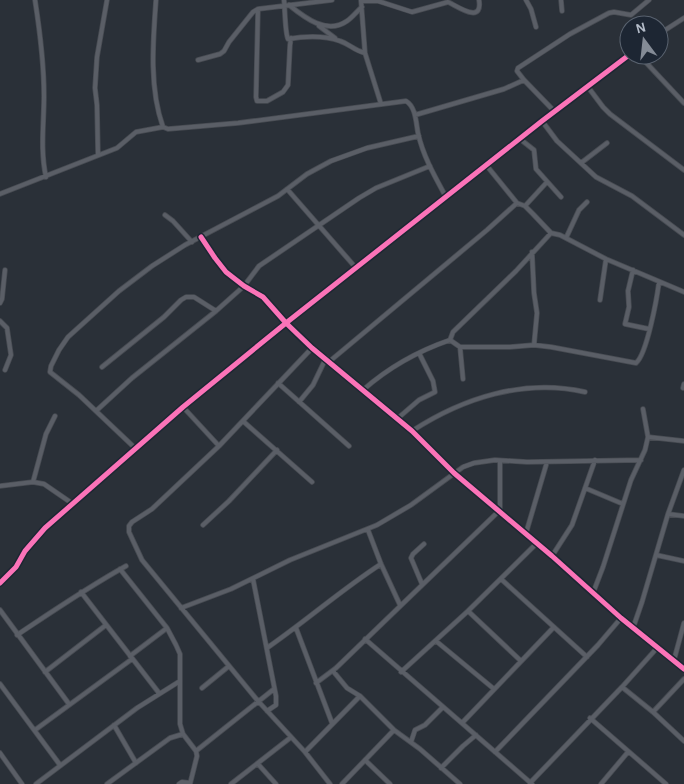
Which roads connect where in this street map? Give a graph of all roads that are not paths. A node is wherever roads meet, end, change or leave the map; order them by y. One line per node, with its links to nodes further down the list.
1 (35, 0): 41 (street)
2 (107, 0): 36 (street)
3 (156, 0): 32 (street)
4 (284, 0): 11 (street)
5 (332, 0): 11 (street)
6 (361, 0): 7 (street); 12 (street)
7 (479, 0)
8 (526, 0): 17 (street)
9 (562, 0): 14 (street)
10 (649, 0): 25 (street)
11 (287, 6): 13 (street); 16 (street); 19 (street)
12 (362, 7): 16 (street); 21 (street)
13 (258, 9): 19 (street); 22 (street)
14 (562, 12)
15 (684, 18): 18 (street)
16 (316, 23): 20 (street)
17 (536, 27)
18 (669, 28)
19 (291, 38): 20 (street)
20 (337, 40): 21 (street)
21 (365, 53): 28 (street)
22 (198, 60)
23 (619, 63): 26 (street)
24 (648, 65): 27 (street)
25 (524, 80): 29 (street); 30 (street)
26 (588, 87): 29 (street); 40 (street)
27 (684, 103)
28 (380, 104): 30 (street); 32 (street)
29 (555, 112): 31 (street)
30 (415, 115): 33 (street)
31 (542, 121): 34 (street); 37 (street)
32 (163, 127): 36 (street)
33 (419, 136): 38 (street); 43 (street)
34 (520, 139): 39 (street); 42 (street)
35 (606, 143): 37 (street)
36 (98, 154): 41 (street)
37 (581, 163): 53 (street)
38 (430, 166): 46 (street); 51 (street)
39 (487, 166): 46 (street); 48 (street)
40 (684, 170)
41 (46, 177): 44 (street)
42 (547, 182): 45 (street); 49 (street)
43 (287, 189): 51 (street); 54 (street)
44 (0, 194)
45 (562, 196)
46 (446, 197): 59 (street)
47 (587, 202): 55 (street)
48 (517, 203): 49 (street); 77 (street)
49 (525, 206): 52 (street)
50 (165, 215): 56 (street)
51 (318, 226): 59 (street); 63 (street)
52 (551, 233): 55 (street); 57 (street)
53 (684, 235)
54 (201, 237): 56 (street); 63 (street)
55 (566, 238): 58 (street)
56 (192, 242): 87 (street)
57 (532, 252): 71 (street); 72 (street)
58 (606, 259): 61 (street); 65 (street)
59 (356, 268): 69 (street)
60 (5, 270): 66 (street)
61 (634, 270): 62 (street); 70 (street)
62 (659, 282): 64 (street); 70 (street)
63 (244, 286): 67 (street); 69 (street)
64 (684, 292)
65 (600, 300)
66 (0, 303)
67 (216, 311): 78 (street); 87 (street)
68 (0, 321): 79 (street)
69 (286, 323): 74 (street); 85 (street)
70 (649, 329): 72 (street)
71 (450, 340): 73 (street); 75 (street)
72 (534, 345): 73 (street)
73 (460, 347): 80 (street)
74 (312, 348): 76 (street); 81 (street)
75 (419, 353): 82 (street); 89 (street)
76 (326, 358): 77 (street); 84 (street)
77 (330, 362): 82 (street)
78 (102, 367)
79 (5, 370)
80 (464, 380)
81 (278, 383): 84 (street); 90 (street)
82 (363, 390): 89 (street)
83 (585, 392): 91 (street)
84 (299, 402): 95 (street)
85 (183, 407): 94 (street); 96 (street)
86 (643, 409): 92 (street)
87 (96, 411): 96 (street)
88 (55, 416): 104 (street)
89 (397, 419): 91 (street)
90 (244, 422): 94 (street); 97 (street)
91 (412, 431): 103 (street)
92 (648, 437): 93 (street); 99 (street)
93 (684, 441)
94 (220, 446): 131 (street)
95 (349, 446)
96 (136, 449): 108 (street)
97 (277, 450): 105 (street); 113 (street)
98 (594, 460): 99 (street); 101 (street); 107 (street)
99 (641, 460): 109 (street)
100 (500, 461): 101 (street); 103 (street); 110 (street)
101 (547, 462): 115 (street)
102 (684, 470): 111 (street)
103 (454, 473): 110 (street); 114 (street)
104 (33, 482): 106 (street); 108 (street)
105 (312, 482)
106 (0, 486)
107 (585, 488): 109 (street); 119 (street)
108 (73, 504): 126 (street)
109 (623, 504): 129 (street)
110 (500, 510): 115 (street); 127 (street)
111 (668, 514): 112 (street); 118 (street)
112 (684, 516)
113 (203, 525)
114 (368, 530): 121 (street); 125 (street)
115 (526, 533): 116 (street)
116 (537, 543): 119 (street); 124 (street)
117 (424, 544): 127 (street)
118 (656, 555): 120 (street); 140 (street)
119 (552, 556): 129 (street)
120 (684, 561)
121 (381, 564): 130 (street); 138 (street)
122 (126, 566): 123 (street)
123 (120, 569): 128 (street); 137 (street)
124 (501, 578): 133 (street); 139 (street)
125 (253, 579): 131 (street); 144 (street)
126 (0, 582)
127 (422, 584): 130 (street)
128 (81, 592): 136 (street); 141 (street)
129 (593, 593): 134 (street)
130 (400, 605): 142 (street)
131 (181, 608): 150 (street)
132 (0, 610): 141 (street)
133 (468, 611): 143 (street); 149 (street)
134 (621, 618): 140 (street); 146 (street)
135 (684, 623): 148 (street)
136 (106, 625): 147 (street); 153 (street)
137 (166, 628): 147 (street); 156 (street)
138 (296, 628): 144 (street); 157 (street)
139 (553, 628): 146 (street); 149 (street)
140 (633, 628): 145 (street)
141 (18, 635): 153 (street)
142 (365, 639): 152 (street); 154 (street)
143 (436, 641): 154 (street); 162 (street)
144 (267, 648): 161 (street)
145 (657, 648): 148 (street); 159 (street)
146 (586, 657): 183 (street)
147 (131, 658): 163 (street); 166 (street)
148 (674, 660): 151 (street)
149 (521, 661): 162 (street)
150 (229, 666): 160 (street); 165 (street)
151 (684, 669)
152 (333, 671): 157 (street); 164 (street)
153 (45, 672): 166 (street)
154 (401, 672): 167 (street)
155 (684, 679): 169 (street)
156 (180, 681): 163 (street); 176 (street)
157 (316, 683): 171 (street)
158 (0, 684): 174 (street)
159 (622, 687): 169 (street); 170 (street)
160 (202, 688)
161 (274, 689): 165 (street); 168 (street)
162 (494, 689): 172 (street)
163 (159, 693): 173 (street)
164 (360, 696): 171 (street); 175 (street)
165 (258, 701): 168 (street); 181 (street)
166 (69, 704): 174 (street)
167 (443, 707): 172 (street); 180 (street)
168 (267, 711): 178 (street)
169 (653, 712): 179 (street)
170 (590, 718): 184 (street); 202 (street)
171 (332, 723): 182 (street)
172 (462, 724): 177 (street)
173 (114, 725): 187 (street); 189 (street)
174 (35, 730): 189 (street)
175 (394, 730): 180 (street); 186 (street)
176 (183, 734): 181 (street); 187 (street)
177 (476, 735): 183 (street); 190 (street)
178 (290, 738): 182 (street); 188 (street)
179 (684, 741)
180 (411, 742): 190 (street)
181 (196, 750): 195 (street)
182 (305, 752): 198 (street)
183 (495, 752): 202 (street)
184 (628, 752): 203 (street); 204 (street)
185 (0, 754): 192 (street)
186 (365, 760): 199 (street); 200 (street)
187 (136, 763): 191 (street)
188 (258, 764): 196 (street); 197 (street)
189 (60, 765): 193 (street)
190 (441, 768): 201 (street)
191 (110, 783)
192 (22, 784)
193 (36, 784)
194 (179, 784): 195 (street)
195 (190, 784)
196 (231, 784)
197 (276, 784)
198 (330, 784)
199 (342, 784)
200 (390, 784)
201 (460, 784)
202 (531, 784)
203 (601, 784)
204 (666, 784)

